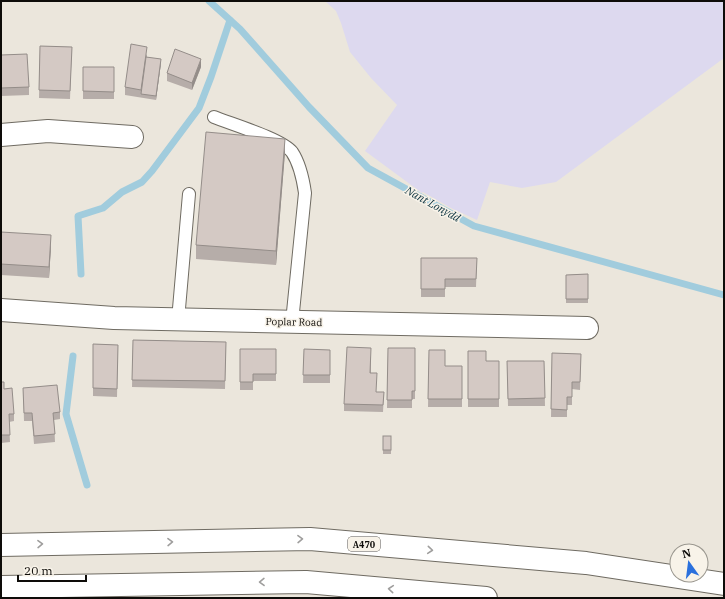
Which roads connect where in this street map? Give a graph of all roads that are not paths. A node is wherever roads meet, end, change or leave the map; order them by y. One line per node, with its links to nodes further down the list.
1 (214, 117): 7 (lane)
2 (1, 135): 3 (main road)
3 (132, 137)
4 (189, 194): 6 (lane)
5 (1, 310): 6 (main road, Poplar Road)
6 (178, 320): 7 (main road, Poplar Road)
7 (292, 322): 8 (main road, Poplar Road)
8 (587, 328)
9 (1, 545): 10 (main road, A470, one-way to 10)
10 (724, 584)
11 (1, 587): 12 (main road, one-way to 11)
12 (486, 598)

